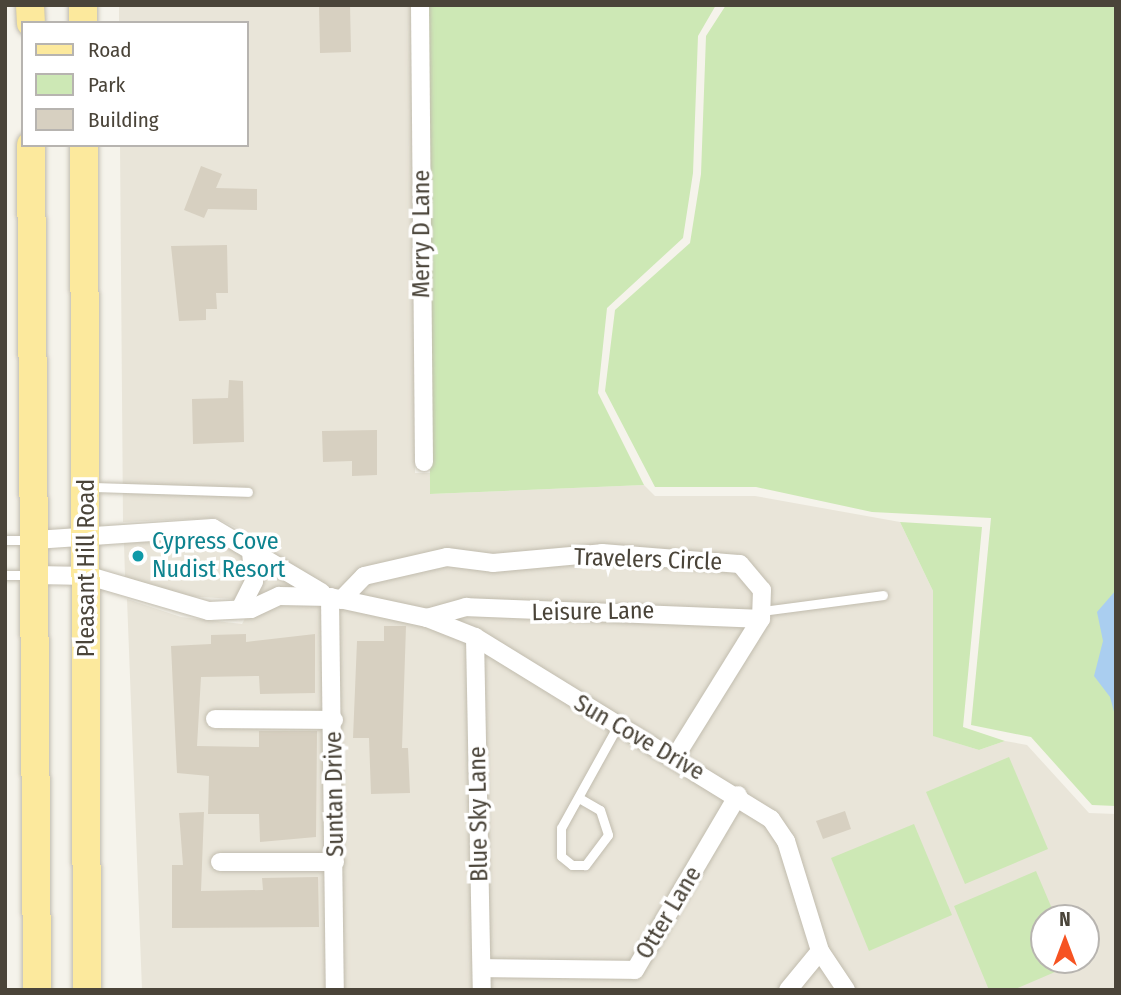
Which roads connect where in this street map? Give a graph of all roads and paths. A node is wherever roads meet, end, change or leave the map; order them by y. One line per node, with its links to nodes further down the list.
1 (420, 5): 4 (street, Merry D Lane)
2 (32, 147): 9 (main road)
3 (84, 147): 5 (main road, Pleasant Hill Road)
4 (424, 462)
5 (88, 486): 6 (lane); 7 (main road, Pleasant Hill Road)
6 (248, 492)
7 (88, 533): 9 (street, Sun Cove Drive); 10 (street, Sun Cove Drive); 13 (main road, Pleasant Hill Road)
8 (5, 540): 9 (lane)
9 (35, 540): 12 (main road)
10 (251, 551): 15 (street, Sun Cove Drive); 16 (street)
11 (5, 575): 12 (lane)
12 (35, 575): 13 (street, Sun Cove Drive); 30 (main road)
13 (89, 576): 16 (street, Sun Cove Drive); 31 (main road, Pleasant Hill Road)
14 (883, 595): 17 (lane)
15 (336, 599): 16 (street, Sun Cove Drive); 17 (street, Travelers Circle); 18 (street, Sun Cove Drive); 21 (street, Suntan Drive)
16 (240, 609)
17 (761, 615): 18 (street, Leisure Lane); 23 (street)
18 (427, 618): 19 (street, Sun Cove Drive)
19 (475, 637): 22 (street, Sun Cove Drive); 29 (street, Blue Sky Lane)
20 (215, 719): 21 (street)
21 (334, 720): 27 (street, Suntan Drive)
22 (617, 727): 23 (street, Sun Cove Drive); 25 (lane)
23 (674, 759): 24 (street, Sun Cove Drive)
24 (738, 795): 28 (street, Sun Cove Drive); 29 (street, Otter Lane)
25 (579, 798): 25 (lane)
26 (220, 862): 27 (street)
27 (335, 862): 32 (street, Suntan Drive)
28 (820, 951): 34 (street); 35 (street, Sun Cove Drive)
29 (482, 968): 33 (street, Blue Sky Lane)
30 (37, 990)
31 (87, 990)
32 (335, 990)
33 (482, 990)
34 (788, 990)
35 (846, 990)

